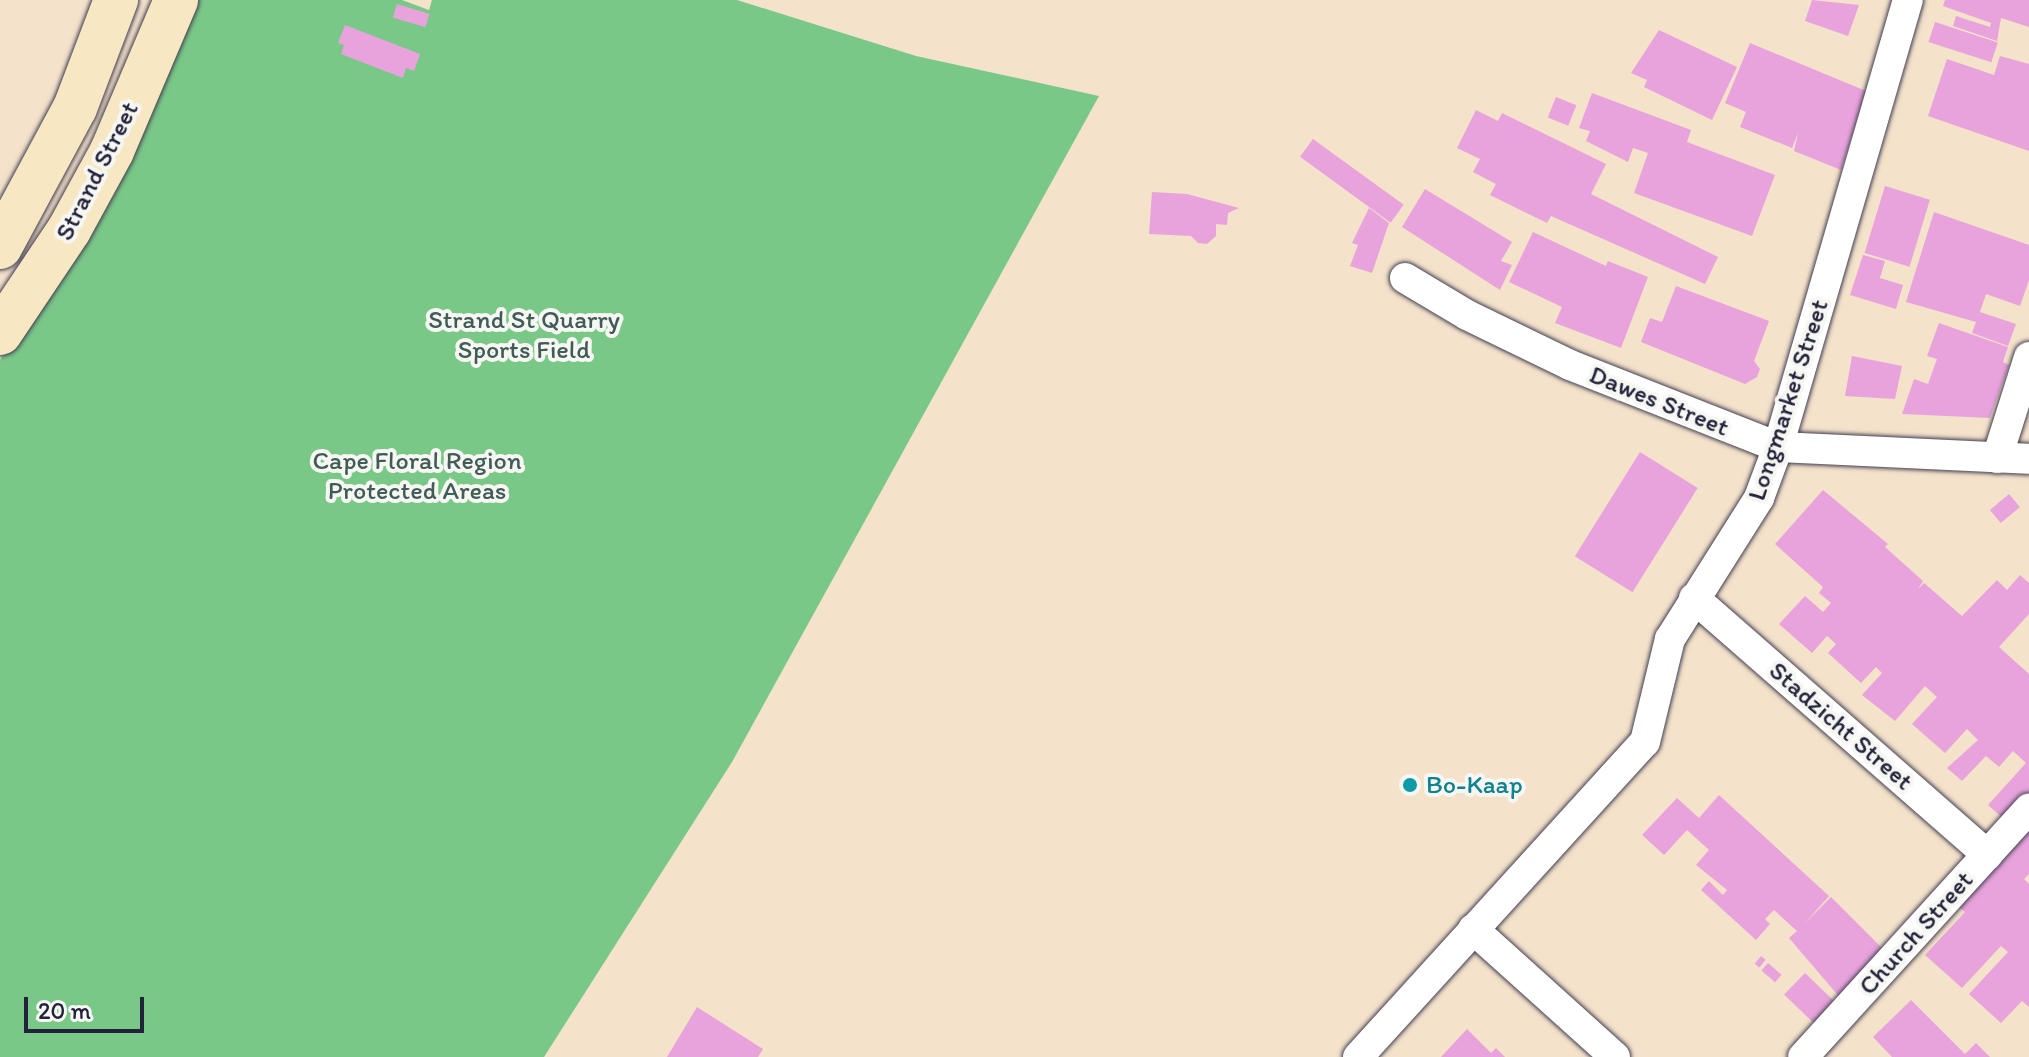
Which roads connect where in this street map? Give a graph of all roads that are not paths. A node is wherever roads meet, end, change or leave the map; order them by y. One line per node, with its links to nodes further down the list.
1 (116, 0): 4 (street, Strand Street)
2 (176, 0): 6 (street, Strand Street)
3 (1908, 0): 8 (street, Longmarket Street)
4 (0, 247)
5 (1405, 278): 8 (street, Dawes Street)
6 (0, 333)
7 (2029, 357): 9 (street)
8 (1778, 447): 9 (street, Dawes Street); 11 (street, Longmarket Street)
9 (1997, 458): 10 (street, Dawes Street)
10 (2029, 459)
11 (1694, 598): 13 (street, Stadzicht Street); 14 (street, Longmarket Street)
12 (2029, 809): 13 (street, Church Street)
13 (1988, 855): 17 (street, Church Street)
14 (1473, 929): 15 (street, Longmarket Street); 16 (street)
15 (1358, 1057)
16 (1615, 1057)
17 (1803, 1057)

